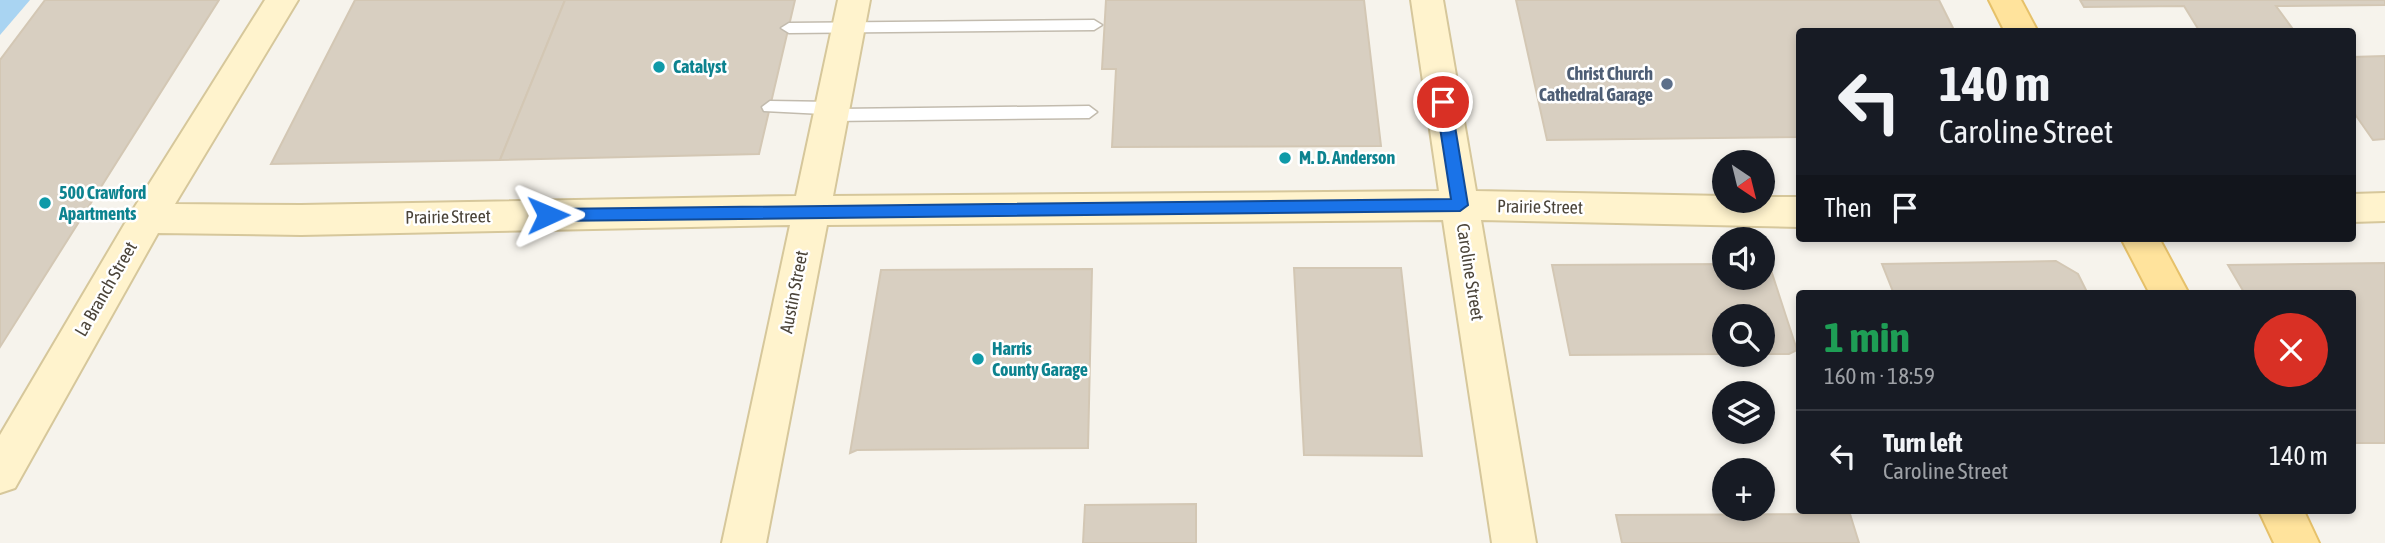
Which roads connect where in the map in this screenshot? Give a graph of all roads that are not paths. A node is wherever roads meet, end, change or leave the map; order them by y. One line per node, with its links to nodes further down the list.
1 (282, 0): 16 (street, La Branch Street)
2 (1427, 0): 11 (street, Caroline Street)
3 (2005, 0): 7 (main road)
4 (851, 13): 5 (lane); 6 (lane); 9 (street, Austin Street)
5 (1094, 25)
6 (789, 28)
7 (2020, 28)
8 (770, 107): 9 (lane)
9 (831, 111): 10 (lane); 14 (street, Austin Street)
10 (1089, 111)
11 (1460, 205): 14 (street, Prairie Street); 15 (street, Prairie Street); 22 (street, Caroline Street)
12 (2385, 206): 13 (street)
13 (2356, 208)
14 (810, 212): 16 (street, Prairie Street); 21 (street, Austin Street)
15 (1796, 212)
16 (147, 218): 19 (street, La Branch Street)
17 (2142, 242): 18 (main road)
18 (2167, 290)
19 (0, 474)
20 (2282, 514): 23 (main road)
21 (744, 543)
22 (1514, 543)
23 (2297, 543)

